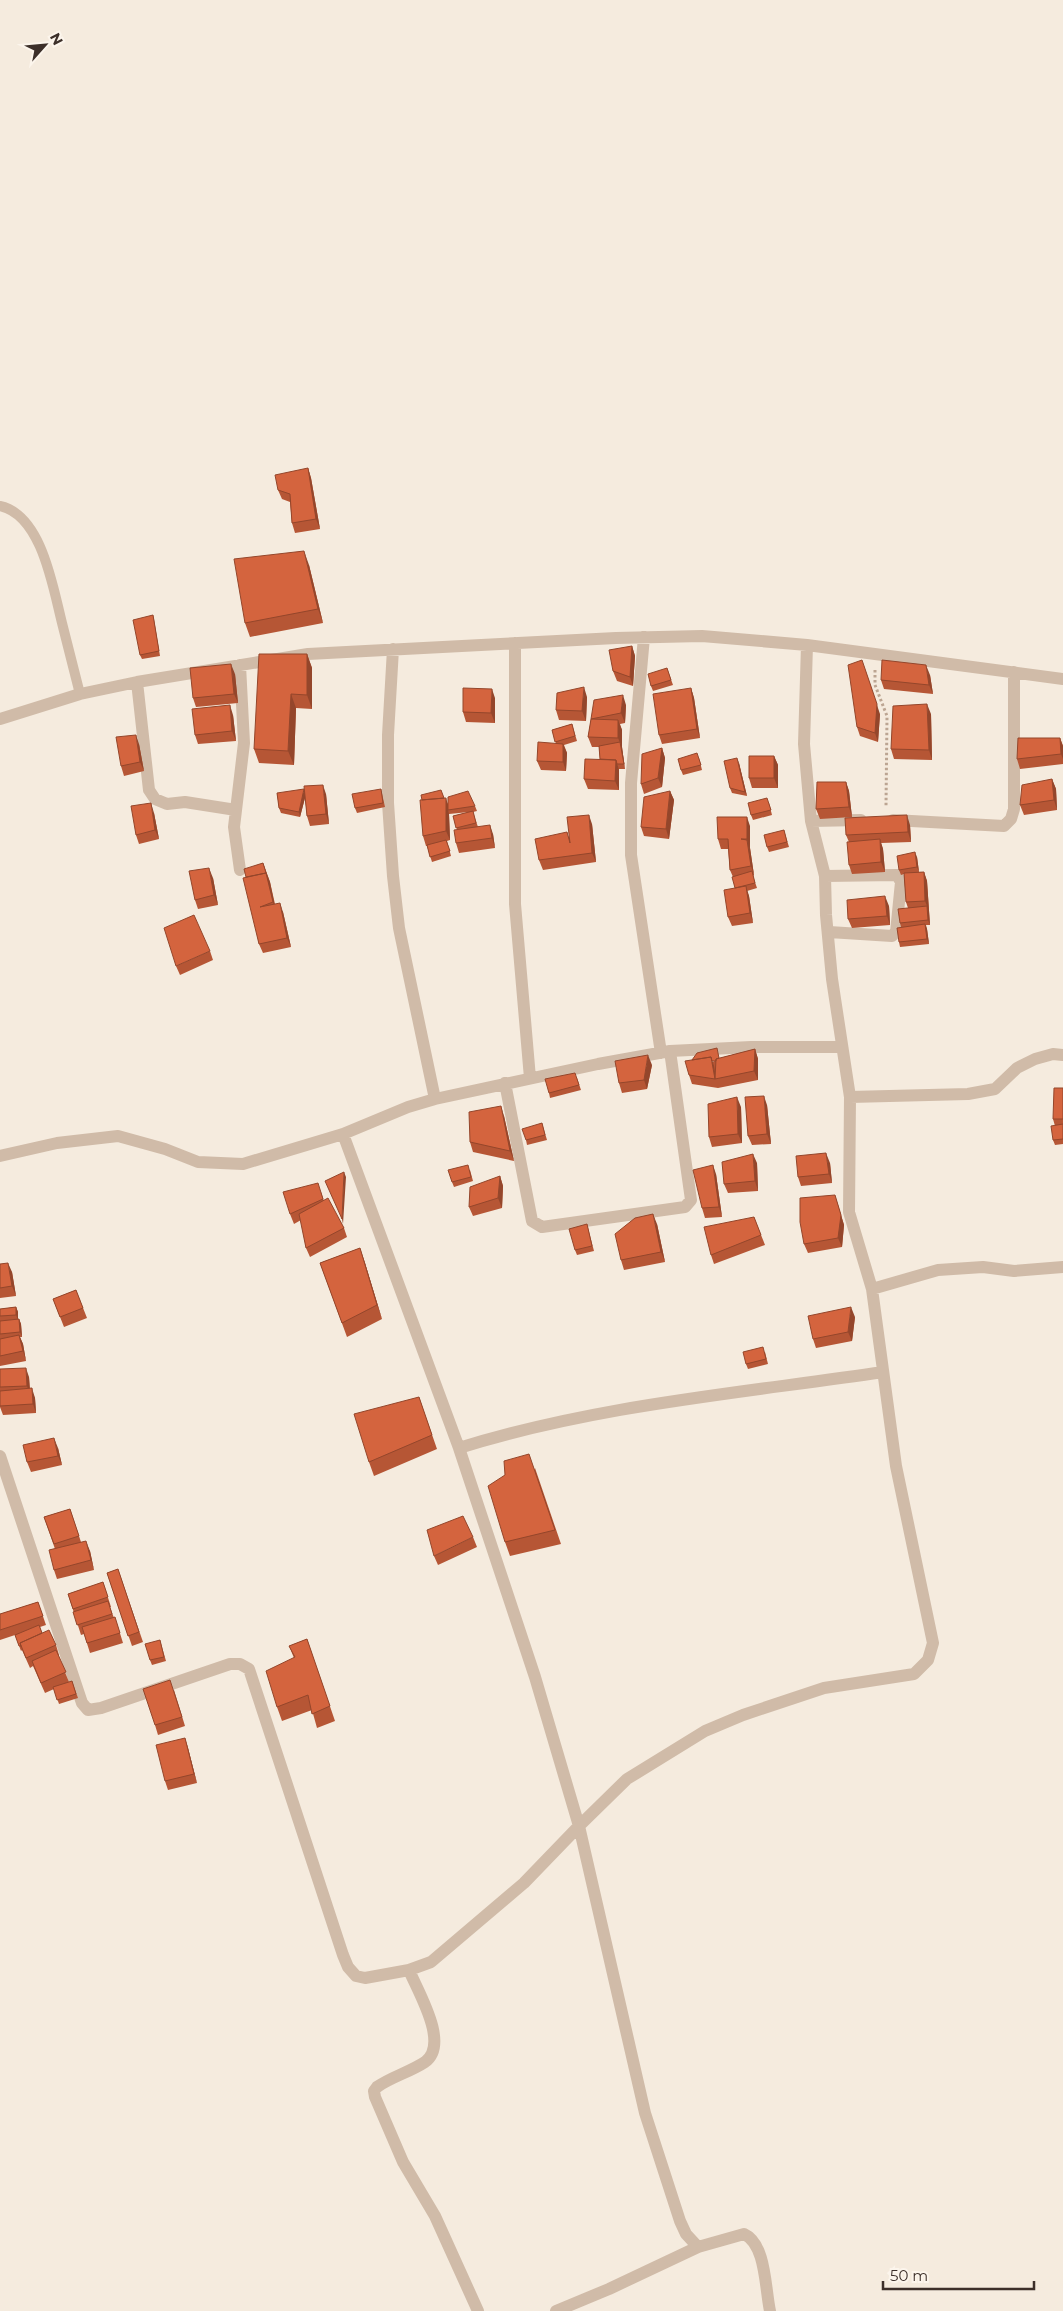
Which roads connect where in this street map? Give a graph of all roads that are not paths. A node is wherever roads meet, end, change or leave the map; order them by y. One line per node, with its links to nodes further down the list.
1 (0, 506): 10 (lane)
2 (644, 637): 3 (street); 4 (street); 18 (street)
3 (515, 643): 5 (street); 20 (street)
4 (807, 645): 7 (street); 13 (street)
5 (393, 649): 6 (street); 23 (street)
6 (240, 665): 9 (street); 12 (street)
7 (1014, 672): 8 (street); 13 (street)
8 (1063, 679)
9 (137, 682): 10 (street); 12 (street)
10 (80, 694): 11 (street)
11 (0, 718)
12 (236, 810): 14 (street)
13 (811, 821): 15 (street)
14 (240, 870)
15 (825, 876): 16 (street); 16 (street)
16 (829, 932): 17 (street)
17 (842, 1047): 18 (street); 22 (street)
18 (666, 1052): 20 (street); 21 (street)
19 (1063, 1055): 22 (street)
20 (530, 1078): 21 (street)
21 (505, 1084): 23 (street)
22 (850, 1097): 27 (street)
23 (435, 1100): 24 (street)
24 (343, 1134): 25 (street); 29 (street)
25 (0, 1156)
26 (1063, 1267): 27 (street)
27 (872, 1289): 28 (street)
28 (883, 1372): 29 (street); 31 (street)
29 (459, 1448): 31 (street)
30 (0, 1456): 32 (street)
31 (578, 1826): 32 (street); 33 (street)
32 (409, 1970): 34 (street)
33 (698, 2246): 35 (street); 36 (street)
34 (478, 2311)
35 (556, 2311)
36 (770, 2311)

